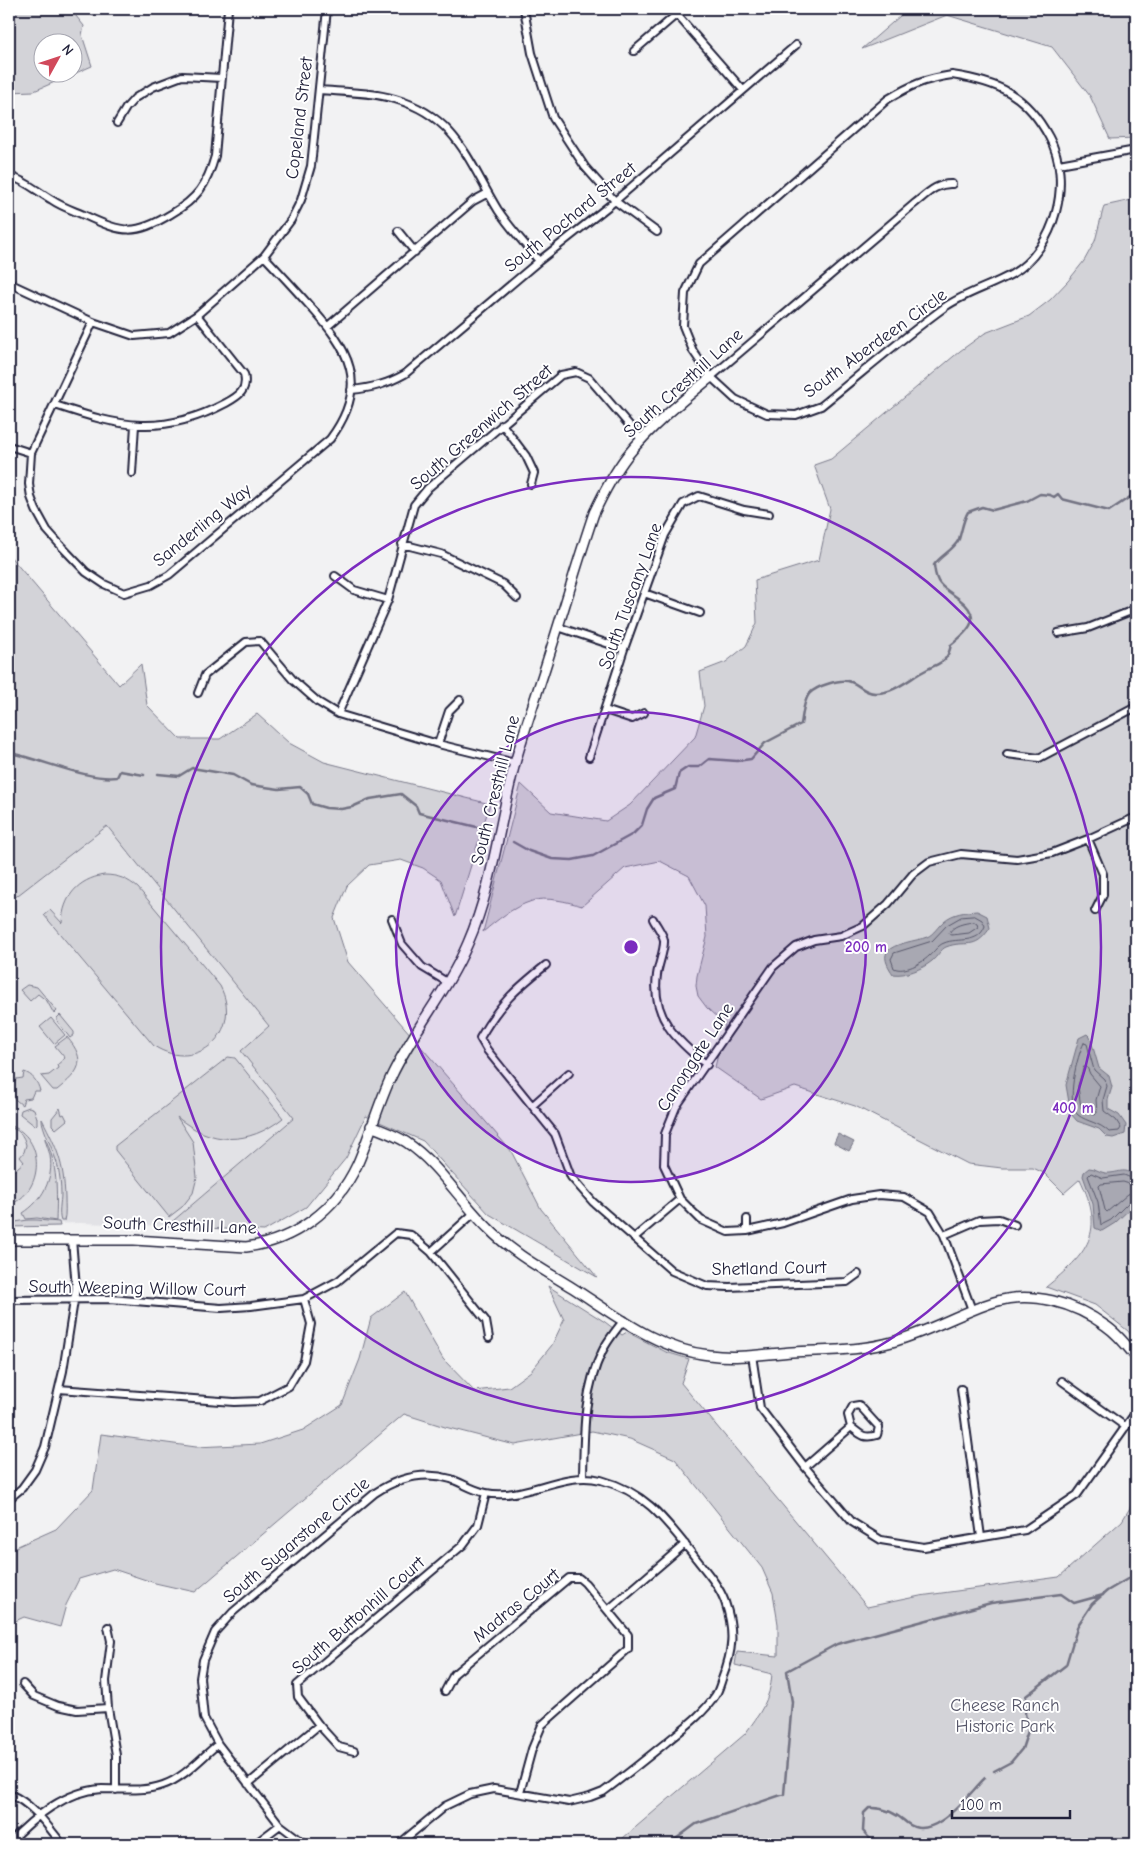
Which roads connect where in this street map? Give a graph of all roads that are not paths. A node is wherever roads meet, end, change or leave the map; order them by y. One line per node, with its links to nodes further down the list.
1 (228, 9): 8 (street)
2 (327, 9): 9 (street, Copeland Street)
3 (524, 9): 17 (street)
4 (672, 9): 5 (street)
5 (677, 14): 7 (street); 10 (street)
6 (796, 46): 10 (street, South Pochard Street)
7 (634, 51)
8 (222, 78): 11 (street); 14 (street)
9 (319, 90): 16 (street); 21 (street, Copeland Street)
10 (743, 90): 17 (street, South Pochard Street)
11 (117, 123)
12 (1136, 150): 13 (street)
13 (1059, 164): 27 (street, South Aberdeen Circle); 27 (street, South Aberdeen Circle)
14 (9, 176)
15 (952, 184): 27 (street, South Cresthill Lane)
16 (488, 193): 20 (street); 22 (street)
17 (615, 201): 19 (street); 22 (street, South Pochard Street)
18 (398, 231): 20 (street)
19 (657, 232)
20 (415, 252): 26 (street)
21 (264, 256): 24 (street, Copeland Street); 26 (street, Sanderling Way)
22 (539, 261): 28 (street, South Pochard Street)
23 (9, 282): 25 (street, Copeland Street)
24 (197, 315): 25 (street, Copeland Street); 31 (street)
25 (93, 322): 29 (street, Sanderling Way)
26 (328, 326): 28 (street, Sanderling Way)
27 (711, 376): 32 (street, South Cresthill Lane)
28 (351, 390): 34 (street, Sanderling Way)
29 (55, 404): 31 (street); 34 (street, Sanderling Way)
30 (502, 424): 32 (street, South Greenwich Street); 36 (street); 38 (street, South Greenwich Street)
31 (134, 425): 35 (street)
32 (642, 440): 45 (street, South Cresthill Lane)
33 (9, 446): 34 (street)
34 (32, 453)
35 (132, 473)
36 (531, 484)
37 (769, 514): 40 (street, South Tuscany Lane)
38 (402, 544): 41 (street); 42 (street, South Greenwich Street)
39 (334, 576): 42 (street)
40 (644, 593): 44 (street); 47 (street, South Tuscany Lane)
41 (517, 598)
42 (388, 600): 53 (street, South Greenwich Street)
43 (1136, 609): 46 (street)
44 (700, 613)
45 (558, 627): 47 (street); 57 (street, South Cresthill Lane)
46 (1058, 633)
47 (624, 649): 51 (street, South Tuscany Lane)
48 (198, 693): 53 (street)
49 (460, 700): 54 (street)
50 (1136, 707): 55 (street)
51 (605, 710): 52 (street); 56 (street, South Tuscany Lane)
52 (644, 713)
53 (338, 714): 54 (street)
54 (438, 744): 57 (street)
55 (1007, 754)
56 (589, 756)
57 (515, 763): 64 (street, South Cresthill Lane)
58 (1136, 817): 59 (street, Canongate Lane)
59 (1088, 839): 60 (street); 65 (street, Canongate Lane)
60 (1095, 911)
61 (392, 919): 64 (street)
62 (653, 919): 65 (street)
63 (546, 965): 67 (street, Shetland Court)
64 (447, 982): 68 (street, South Cresthill Lane)
65 (707, 1065): 69 (street, Canongate Lane)
66 (569, 1073): 67 (street)
67 (533, 1105): 75 (street, Shetland Court)
68 (370, 1126): 70 (street); 76 (street, South Cresthill Lane)
69 (680, 1199): 73 (street, Canongate Lane); 75 (street)
70 (474, 1213): 78 (street); 84 (street)
71 (747, 1219): 73 (street)
72 (1015, 1226): 74 (street)
73 (746, 1231): 74 (street, Canongate Lane)
74 (944, 1235): 83 (street, Canongate Lane)
75 (635, 1237): 79 (street, Shetland Court)
76 (72, 1239): 77 (street, South Cresthill Lane); 80 (street)
77 (9, 1240)
78 (431, 1252): 81 (street, South Weeping Willow Court); 85 (street, South Weeping Willow Court)
79 (858, 1274)
80 (74, 1299): 81 (street, South Weeping Willow Court); 82 (street, South Weeping Willow Court); 89 (street)
81 (304, 1299): 89 (street)
82 (9, 1300)
83 (972, 1310): 86 (street); 87 (street)
84 (624, 1320): 86 (street); 95 (street)
85 (489, 1338)
86 (752, 1355): 94 (street)
87 (1136, 1357)
88 (1062, 1381): 93 (street)
89 (59, 1389): 97 (street)
90 (961, 1390): 98 (street)
91 (1136, 1412): 93 (street)
92 (851, 1427): 92 (street); 94 (street)
93 (1126, 1427): 98 (street)
94 (805, 1467): 98 (street)
95 (583, 1477): 96 (street, South Sugarstone Circle); 99 (street, South Sugarstone Circle)
96 (486, 1493): 105 (street, South Buttonhill Court); 106 (street, South Sugarstone Circle)
97 (9, 1499)
98 (980, 1537)
99 (684, 1544): 100 (street); 110 (street, South Sugarstone Circle)
100 (608, 1610): 103 (street, Madras Court); 110 (street, Madras Court)
101 (108, 1627): 104 (street)
102 (23, 1684): 104 (street)
103 (445, 1691)
104 (108, 1708): 109 (street)
105 (319, 1725): 107 (street, South Buttonhill Court); 108 (street)
106 (218, 1744): 108 (street, South Sugarstone Circle); 109 (street)
107 (354, 1751)
108 (248, 1784): 113 (street, South Sugarstone Circle)
109 (116, 1790): 112 (street)
110 (520, 1793): 118 (street, South Sugarstone Circle)
111 (9, 1794): 112 (street)
112 (40, 1816): 114 (street); 115 (street)
113 (280, 1826): 116 (street); 117 (street, South Sugarstone Circle)
114 (9, 1843)
115 (62, 1844)
116 (255, 1844)
117 (305, 1844)
118 (399, 1844)

